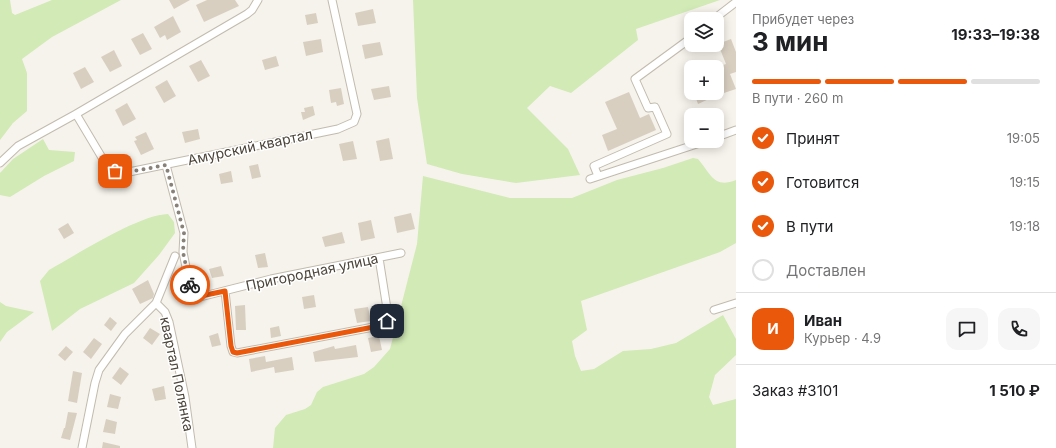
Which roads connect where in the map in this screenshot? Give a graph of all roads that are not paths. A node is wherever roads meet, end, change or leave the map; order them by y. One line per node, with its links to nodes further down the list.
1 (258, 0): 6 (street)
2 (332, 0): 11 (street, Амурский квартал)
3 (736, 2): 4 (street)
4 (723, 12)
5 (684, 43): 12 (street)
6 (76, 114): 10 (street); 11 (street, Амурский квартал)
7 (736, 130): 8 (street)
8 (724, 134)
9 (684, 148): 12 (street)
10 (0, 163)
11 (166, 165): 17 (street, Пригородная улица)
12 (598, 176): 13 (street)
13 (590, 178)
14 (401, 253): 16 (street, Пригородная улица)
15 (175, 256): 18 (street, квартал Полянка)
16 (379, 258): 17 (street, Пригородная улица); 17 (street)
17 (225, 291)
18 (156, 303): 21 (street, квартал Полянка); 22 (street, квартал Полянка)
19 (736, 303): 20 (street)
20 (714, 310)
21 (82, 448)
22 (192, 448)

